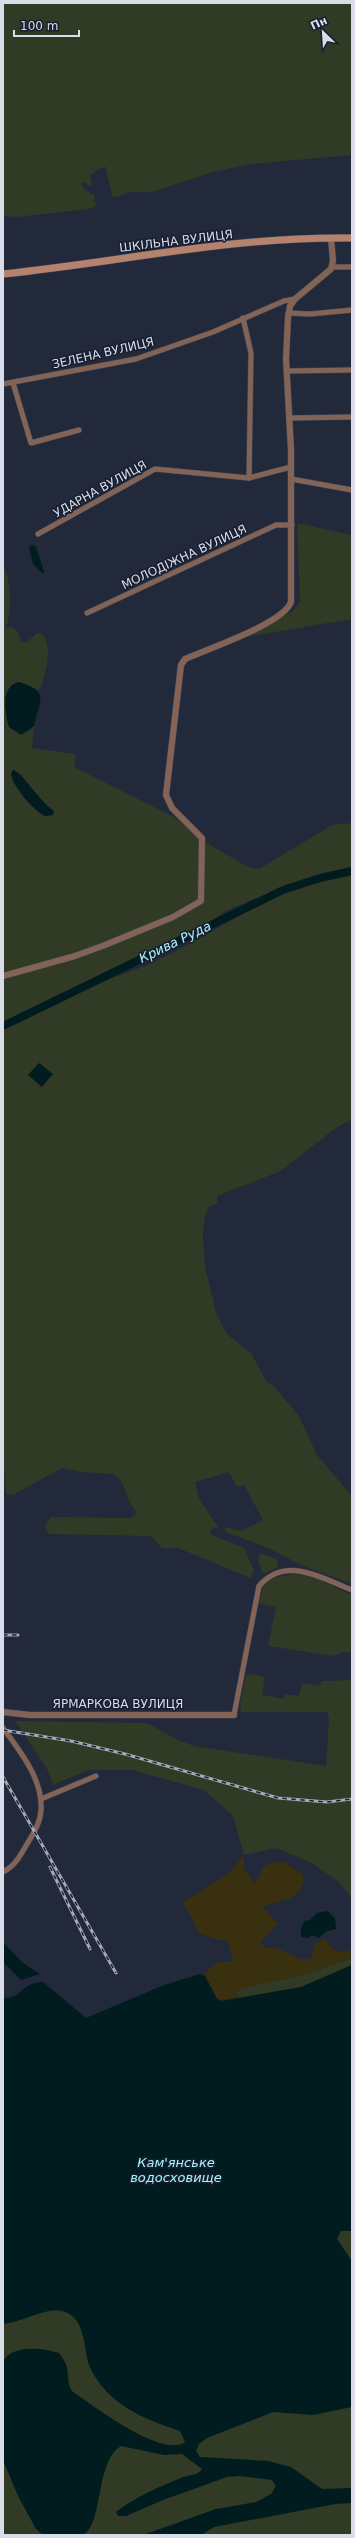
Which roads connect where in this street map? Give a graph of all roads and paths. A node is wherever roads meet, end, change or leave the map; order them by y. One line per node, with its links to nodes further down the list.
1 (331, 238): 2 (main road, ШКІЛЬНА ВУЛИЦЯ); 3 (street); 5 (main road, ШКІЛЬНА ВУЛИЦЯ)
2 (352, 238)
3 (332, 267): 4 (street); 6 (street)
4 (352, 267)
5 (3, 274)
6 (295, 299): 8 (street); 9 (street, ЗЕЛЕНА ВУЛИЦЯ)
7 (352, 310): 8 (street)
8 (288, 313): 11 (street)
9 (243, 318): 12 (street, ЗЕЛЕНА ВУЛИЦЯ); 18 (street)
10 (352, 370): 11 (street)
11 (287, 371): 15 (street)
12 (13, 383): 13 (street, ЗЕЛЕНА ВУЛИЦЯ); 16 (street)
13 (3, 384)
14 (352, 417): 15 (street)
15 (289, 418): 17 (street)
16 (79, 430)
17 (291, 466): 18 (street, УДАРНА ВУЛИЦЯ); 19 (street)
18 (249, 478): 22 (street, УДАРНА ВУЛИЦЯ)
19 (291, 479): 20 (street); 21 (street)
20 (352, 490)
21 (292, 525): 23 (street, МОЛОДІЖНА ВУЛИЦЯ); 24 (street)
22 (38, 534)
23 (87, 613)
24 (3, 976)
25 (352, 1590): 27 (street)
26 (3, 1712): 27 (street, ЯРМАРКОВА ВУЛИЦЯ)
27 (234, 1715)
28 (3, 1728): 30 (street)
29 (96, 1776): 30 (street)
30 (41, 1799): 31 (street)
31 (3, 1872)

